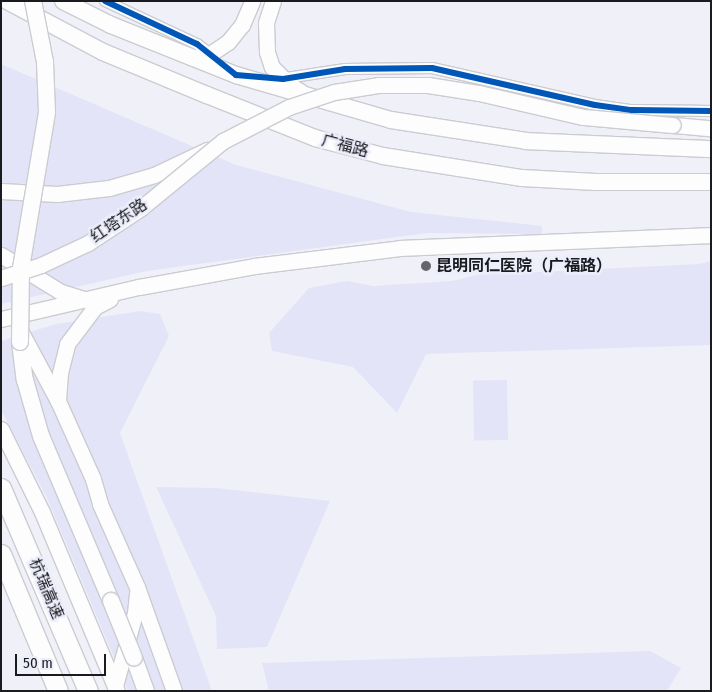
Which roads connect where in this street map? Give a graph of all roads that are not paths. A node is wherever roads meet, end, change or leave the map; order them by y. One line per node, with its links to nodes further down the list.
1 (7, 1): 16 (main road, 广福路)
2 (33, 1): 34 (main road, bridge)
3 (63, 1): 8 (main road)
4 (105, 1): 7 (street)
5 (252, 1): 7 (main road)
6 (273, 1): 10 (main road)
7 (210, 54): 8 (main road); 9 (street)
8 (192, 58): 9 (main road)
9 (236, 75): 10 (street); 11 (main road)
10 (284, 79): 11 (main road); 12 (street)
11 (312, 98): 15 (main road)
12 (711, 111)
13 (711, 128): 14 (main road, bridge)
14 (224, 141): 17 (main road, bridge); 20 (main road, 红塔东路, bridge)
15 (711, 149)
16 (711, 182)
17 (1, 191)
18 (711, 236): 21 (main road)
19 (1, 254): 22 (main road)
20 (1, 278)
21 (126, 291): 22 (main road); 24 (main road)
22 (87, 300): 23 (main road)
23 (7, 318): 24 (main road)
24 (58, 401): 29 (main road)
25 (1, 429): 30 (main road)
26 (1, 488): 33 (highway, 杭瑞高速)
27 (1, 505): 32 (main road)
28 (1, 554): 31 (highway, 杭瑞高速)
29 (137, 587): 30 (main road); 35 (main road)
30 (116, 688)
31 (58, 691)
32 (78, 691)
33 (88, 691)
34 (146, 691)
35 (174, 691)

